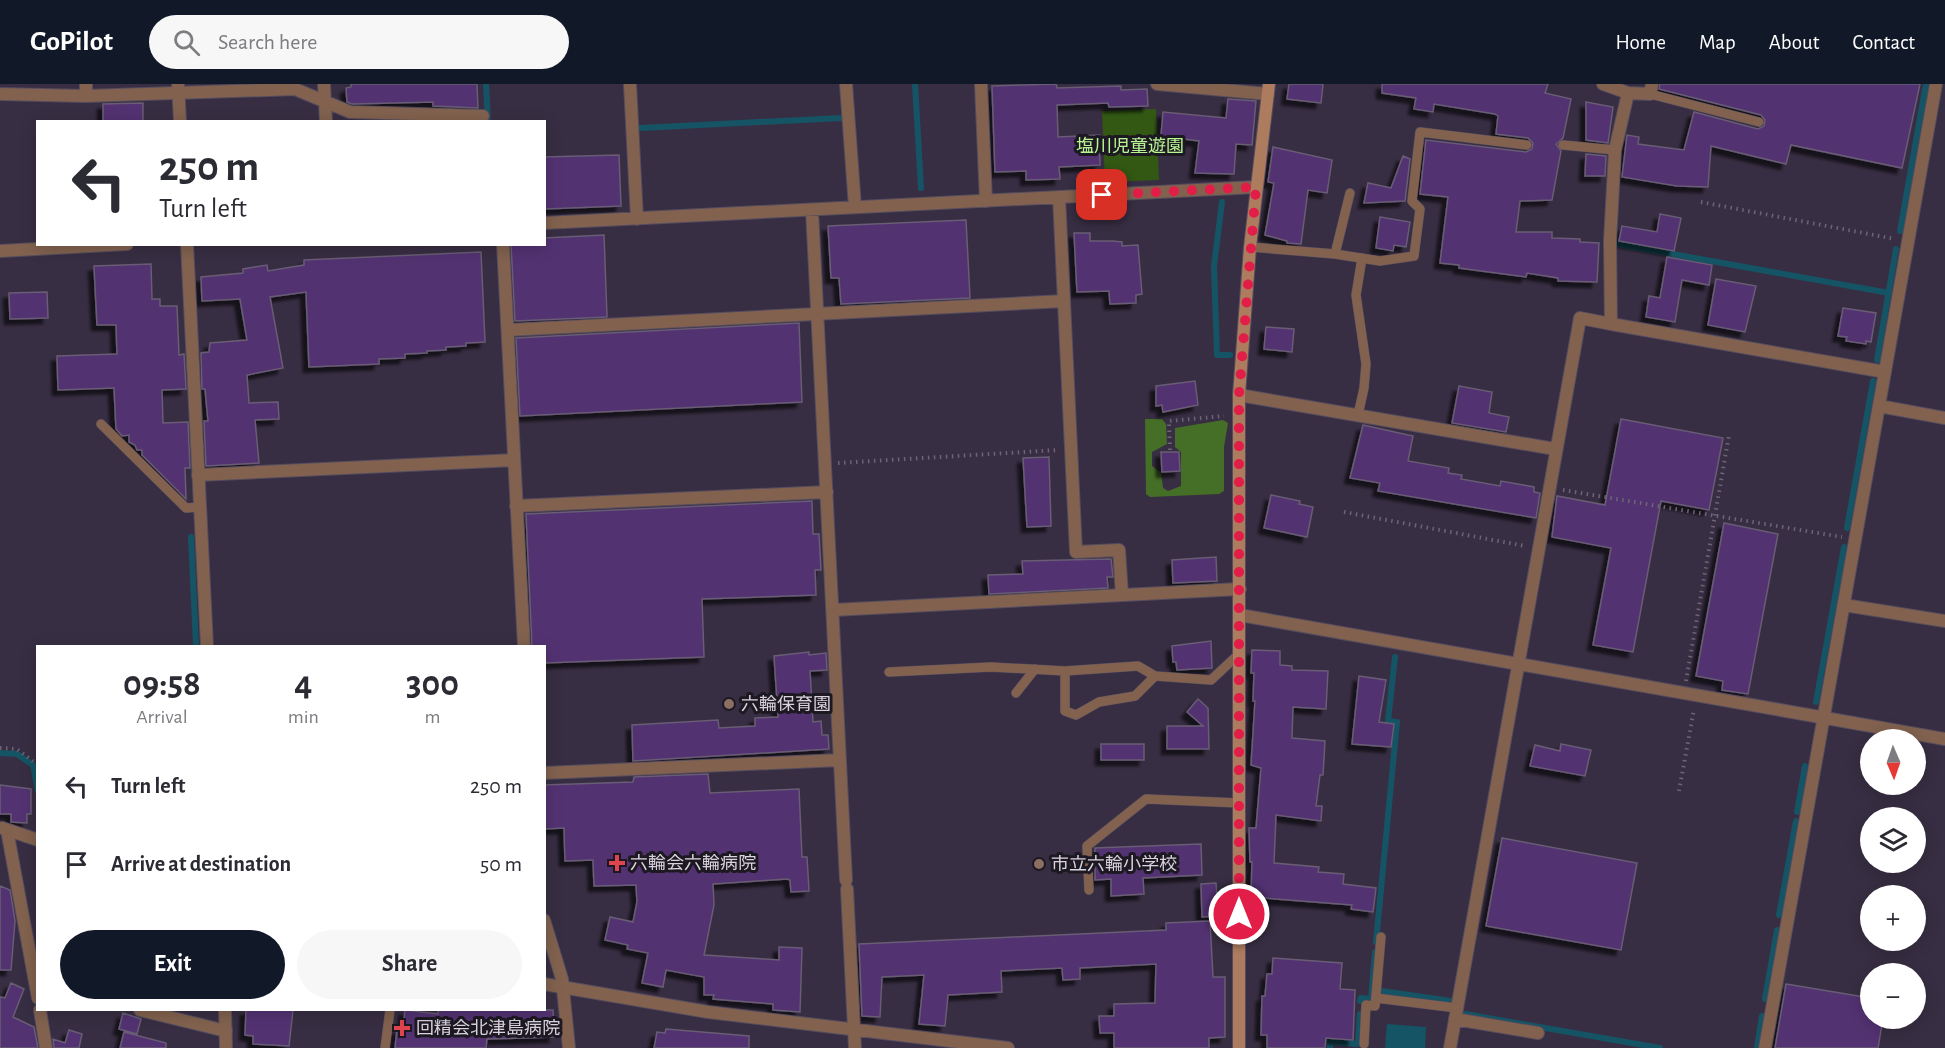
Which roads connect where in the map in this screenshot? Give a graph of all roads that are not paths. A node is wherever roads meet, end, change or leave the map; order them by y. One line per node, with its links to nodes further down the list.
1 (324, 84): 14 (street)
2 (630, 84): 28 (street)
3 (846, 84): 26 (street)
4 (981, 84): 25 (street)
5 (1157, 84): 9 (street)
6 (1603, 84): 12 (street)
7 (1936, 84): 41 (street)
8 (178, 88): 11 (street); 14 (street); 16 (street)
9 (1269, 89): 22 (main road)
10 (1651, 89): 12 (street); 18 (lane)
11 (86, 90): 13 (street)
12 (1628, 93): 21 (street)
13 (0, 94)
14 (325, 103): 15 (street); 17 (street)
15 (483, 116)
16 (180, 120)
17 (326, 120)
18 (1759, 122)
19 (1527, 145): 36 (lane)
20 (1563, 145): 21 (lane)
21 (1615, 150): 39 (street)
22 (1256, 187): 24 (street); 33 (main road)
23 (1350, 193): 35 (lane)
24 (1059, 197): 25 (street); 37 (street)
25 (986, 201): 26 (street)
26 (855, 207): 27 (street)
27 (812, 210): 28 (street); 38 (street)
28 (637, 219): 29 (street)
29 (546, 223)
30 (95, 246): 34 (street)
31 (187, 246): 49 (street)
32 (503, 246): 40 (street)
33 (1250, 247): 35 (lane); 42 (main road)
34 (0, 252)
35 (1335, 254): 36 (lane)
36 (1362, 258): 44 (lane)
37 (1064, 301): 38 (street); 54 (street)
38 (817, 314): 40 (street); 50 (street)
39 (1611, 324): 41 (street); 47 (street)
40 (508, 330): 48 (street)
41 (1885, 372): 43 (street)
42 (1239, 395): 44 (street); 53 (main road)
43 (1879, 406): 45 (street); 55 (street)
44 (1358, 416): 47 (street)
45 (1945, 418)
46 (101, 424): 52 (lane)
47 (1555, 449): 62 (street)
48 (514, 459): 49 (street); 51 (street)
49 (198, 475): 52 (street)
50 (827, 492): 51 (street); 56 (street)
51 (516, 506): 60 (street)
52 (200, 507): 59 (street)
53 (1240, 589): 54 (street); 57 (main road)
54 (1122, 595): 56 (street)
55 (1844, 605): 58 (street); 68 (street)
56 (832, 610): 70 (street)
57 (1240, 615): 61 (main road); 62 (street)
58 (1945, 621)
59 (207, 645)
60 (524, 645)
61 (1240, 653): 66 (lane); 72 (main road)
62 (1518, 664): 68 (street); 86 (street)
63 (1035, 669): 64 (lane); 65 (lane); 67 (lane)
64 (1065, 671): 66 (lane); 66 (lane)
65 (889, 672)
66 (1155, 676)
67 (1016, 693)
68 (1823, 718): 69 (street); 99 (street)
69 (1945, 739)
70 (840, 760): 71 (street); 87 (street)
71 (546, 773)
72 (1239, 803): 75 (lane); 97 (main road)
73 (4, 828): 74 (street); 78 (street)
74 (36, 839)
75 (1089, 890)
76 (546, 927): 80 (street)
77 (1382, 937): 81 (lane)
78 (36, 983)
79 (546, 984): 80 (street)
80 (561, 987): 87 (street); 94 (street)
81 (1376, 998): 86 (lane); 90 (lane)
82 (39, 1011): 91 (street)
83 (144, 1011): 88 (street)
84 (225, 1011): 88 (street)
85 (390, 1011): 93 (lane)
86 (1456, 1013): 89 (street); 98 (street)
87 (854, 1028): 95 (street); 96 (street)
88 (226, 1031): 92 (street)
89 (1538, 1033)
90 (1364, 1044)
91 (46, 1048)
92 (226, 1048)
93 (385, 1048)
94 (569, 1048)
95 (855, 1048)
96 (1008, 1048)
97 (1239, 1048)
98 (1450, 1048)
99 (1765, 1048)

